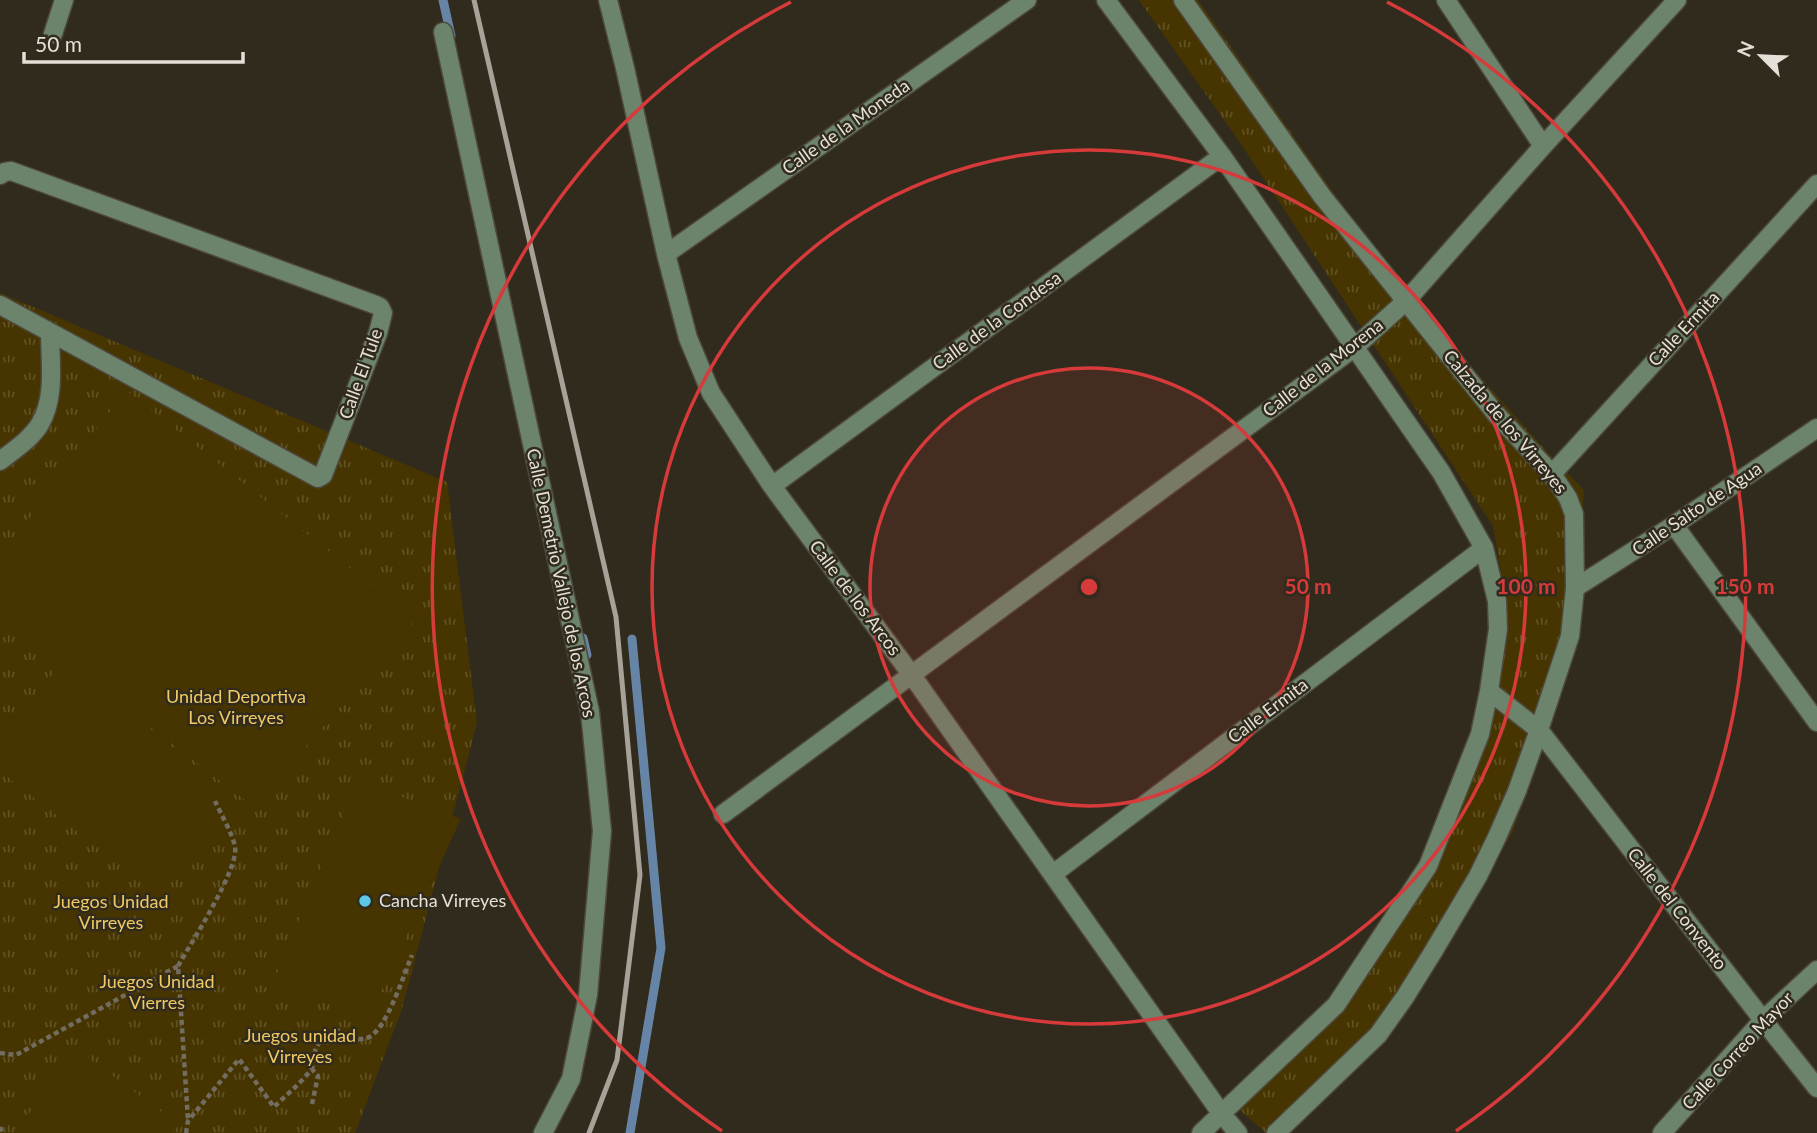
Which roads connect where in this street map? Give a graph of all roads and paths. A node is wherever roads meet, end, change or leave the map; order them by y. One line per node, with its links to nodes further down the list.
1 (64, 0): 9 (street)
2 (608, 0): 14 (street, Calle de los Arcos)
3 (1027, 0): 14 (street, Calle de la Moneda)
4 (1106, 0): 11 (street)
5 (1183, 0): 15 (street, Calzada de los Virreyes)
6 (1446, 0): 10 (street)
7 (1678, 0): 10 (street, Calle de la Morena)
8 (443, 32): 46 (street, Calle Demetrio Vallejo de los Arcos)
9 (53, 34)
10 (1543, 146): 15 (street, Calle de la Morena)
11 (1222, 156): 18 (street); 22 (street, Calle de la Condesa)
12 (0, 174): 17 (street, Calle El Tule)
13 (1817, 184): 21 (street, Calle Ermita)
14 (666, 254): 22 (street, Calle de los Arcos)
15 (1406, 301): 18 (street, Calle de la Morena); 21 (street, Calzada de los Virreyes)
16 (0, 305): 17 (street, Calle El Tule)
17 (50, 332): 20 (street)
18 (1355, 347): 24 (street); 26 (street, Calle de la Morena)
19 (1817, 428): 23 (street, Calle Salto de Agua)
20 (0, 461)
21 (1552, 474): 25 (street, Calzada de los Virreyes)
22 (772, 486): 26 (street, Calle de los Arcos)
23 (1674, 525): 25 (street, Calle Salto de Agua); 28 (street)
24 (1484, 548): 27 (street); 32 (street, Calle Ermita)
25 (1575, 588): 29 (street, Calzada de los Virreyes)
26 (911, 674): 31 (street, Calle de la Morena); 32 (street, Calle de los Arcos)
27 (1489, 691): 29 (street, Calle del Convento); 41 (street)
28 (1817, 723)
29 (1539, 730): 36 (street, Calle del Convento); 49 (street, Calzada de los Virreyes)
30 (215, 801): 34 (path)
31 (723, 814)
32 (1053, 874): 41 (street, Calle de los Arcos)
33 (412, 955): 38 (path)
34 (178, 966): 37 (path); 42 (path)
35 (1817, 970): 36 (street, Calle Correo Mayor)
36 (1763, 1020): 39 (street, Calle del Convento); 50 (street, Calle Correo Mayor)
37 (0, 1053)
38 (312, 1069): 40 (path); 42 (path)
39 (1817, 1087)
40 (312, 1104)
41 (1221, 1113): 47 (street); 48 (street, Calle de los Arcos)
42 (188, 1121): 45 (path)
43 (0, 1126): 44 (path)
44 (2, 1133)
45 (186, 1133)
46 (543, 1133)
47 (1201, 1133)
48 (1238, 1133)
49 (1276, 1133)
50 (1662, 1133)

